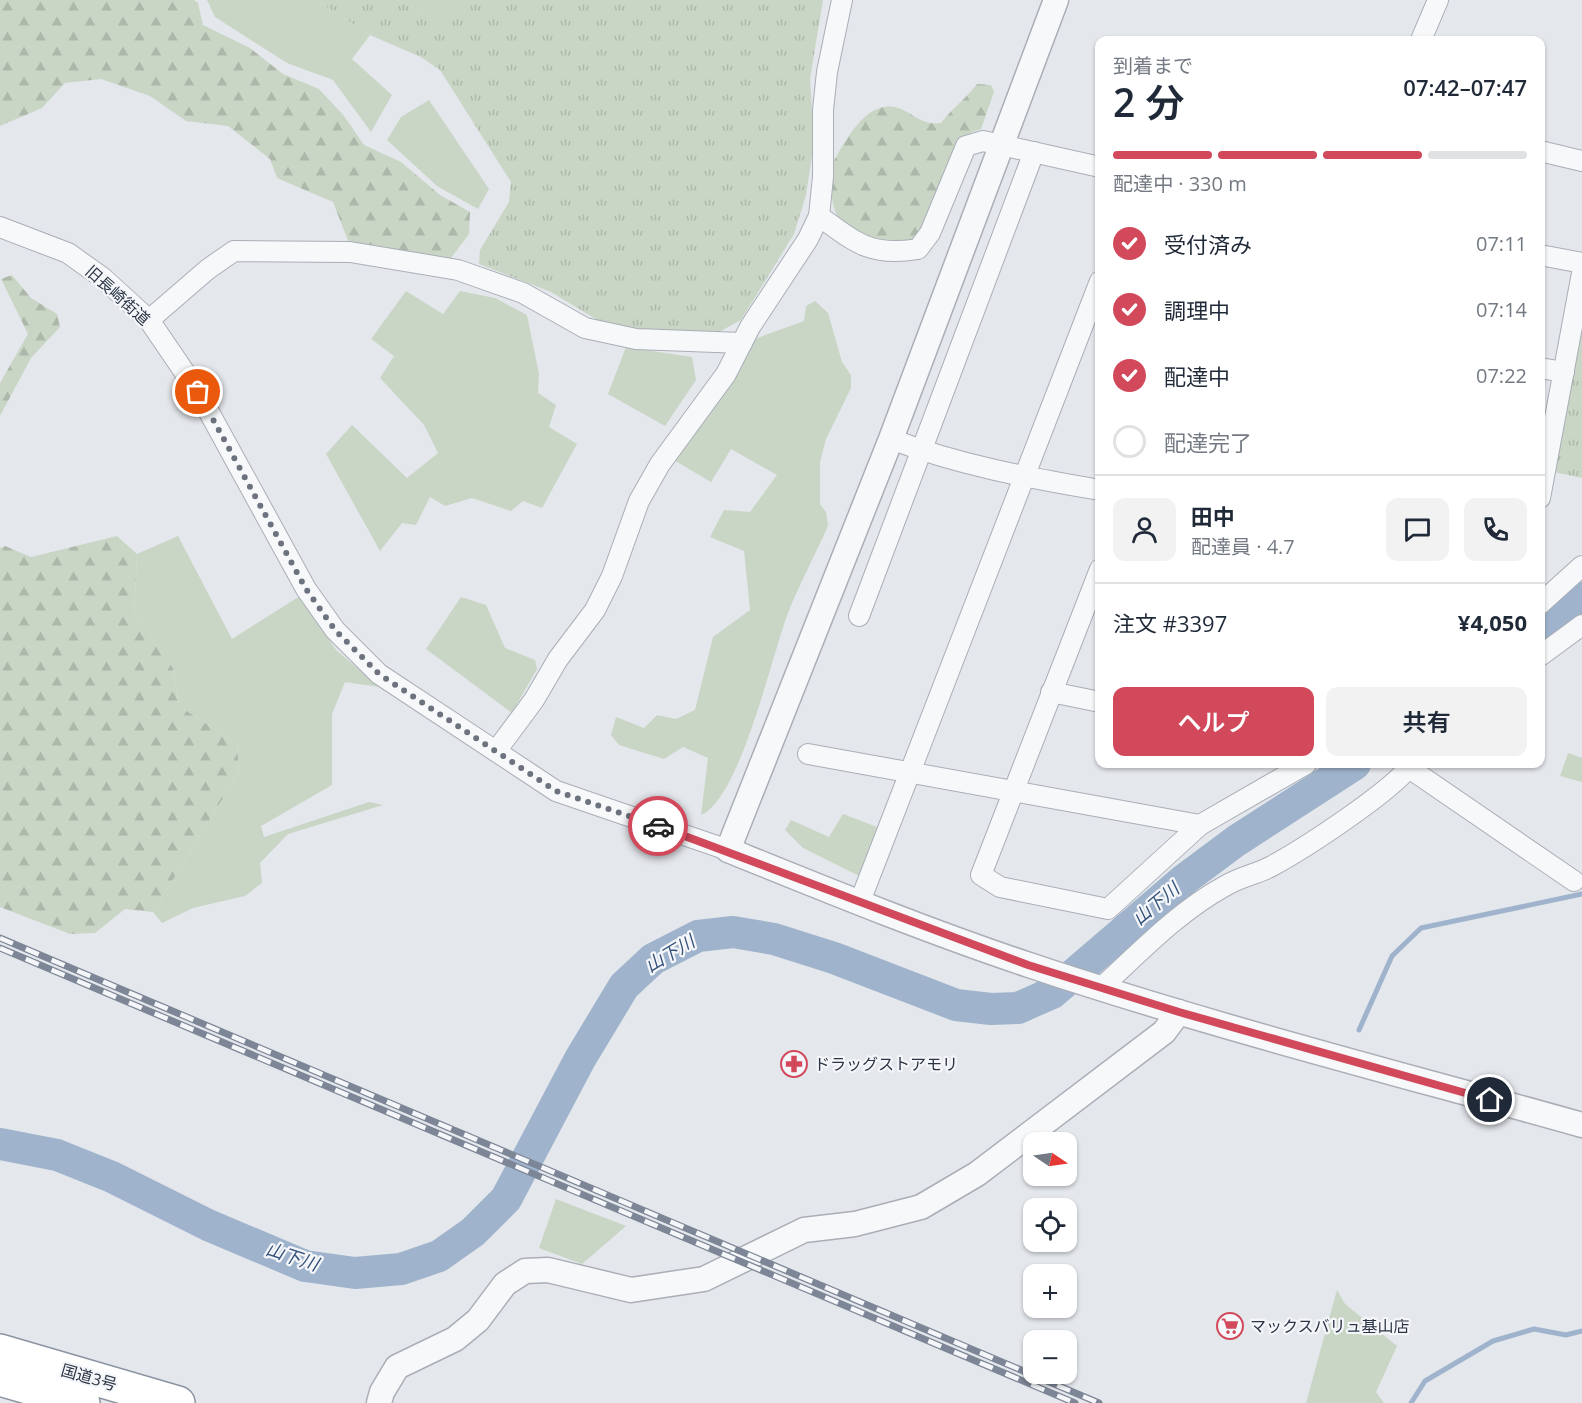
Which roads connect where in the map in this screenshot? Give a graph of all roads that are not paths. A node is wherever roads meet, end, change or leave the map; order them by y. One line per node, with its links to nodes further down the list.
1 (842, 0): 10 (street)
2 (1056, 0): 5 (street)
3 (1438, 0): 4 (street)
4 (1423, 36)
5 (1001, 145): 7 (street); 10 (street); 20 (street)
6 (1545, 152): 8 (street)
7 (1034, 153): 9 (street); 21 (street)
8 (1582, 161)
9 (1095, 164)
10 (819, 216): 17 (street)
11 (0, 227): 16 (street, 旧長崎街道)
12 (1545, 256): 13 (street)
13 (1582, 263)
14 (1582, 273): 19 (street)
15 (1095, 294): 23 (street)
16 (149, 320): 17 (street); 33 (street, 旧長崎街道)
17 (742, 343): 33 (street)
18 (1545, 369): 19 (street)
19 (1563, 372): 22 (street)
20 (891, 439): 21 (street); 41 (street)
21 (921, 450): 23 (street); 28 (street)
22 (1545, 462)
23 (1025, 477): 24 (street); 38 (street)
24 (1095, 489)
25 (1582, 566): 27 (street)
26 (1094, 597): 31 (street)
27 (1545, 599)
28 (859, 616)
29 (1582, 625): 30 (street)
30 (1545, 652)
31 (1051, 692): 32 (street); 39 (street)
32 (1095, 701)
33 (496, 751): 41 (street, 旧長崎街道)
34 (808, 754): 38 (street)
35 (1299, 768): 40 (street)
36 (1408, 768): 44 (street)
37 (1413, 768): 42 (street)
38 (911, 773): 39 (street); 43 (street)
39 (1012, 790): 40 (street); 40 (street)
40 (1200, 825)
41 (728, 850): 43 (street)
42 (1574, 880)
43 (859, 904): 44 (street)
44 (1096, 986): 45 (street)
45 (1179, 1012): 46 (street); 51 (street)
46 (1582, 1125)
47 (0, 1350): 50 (highway, 国道3号)
48 (0, 1379): 49 (highway, 国道3号)
49 (82, 1403)
50 (178, 1403)
51 (379, 1403)

